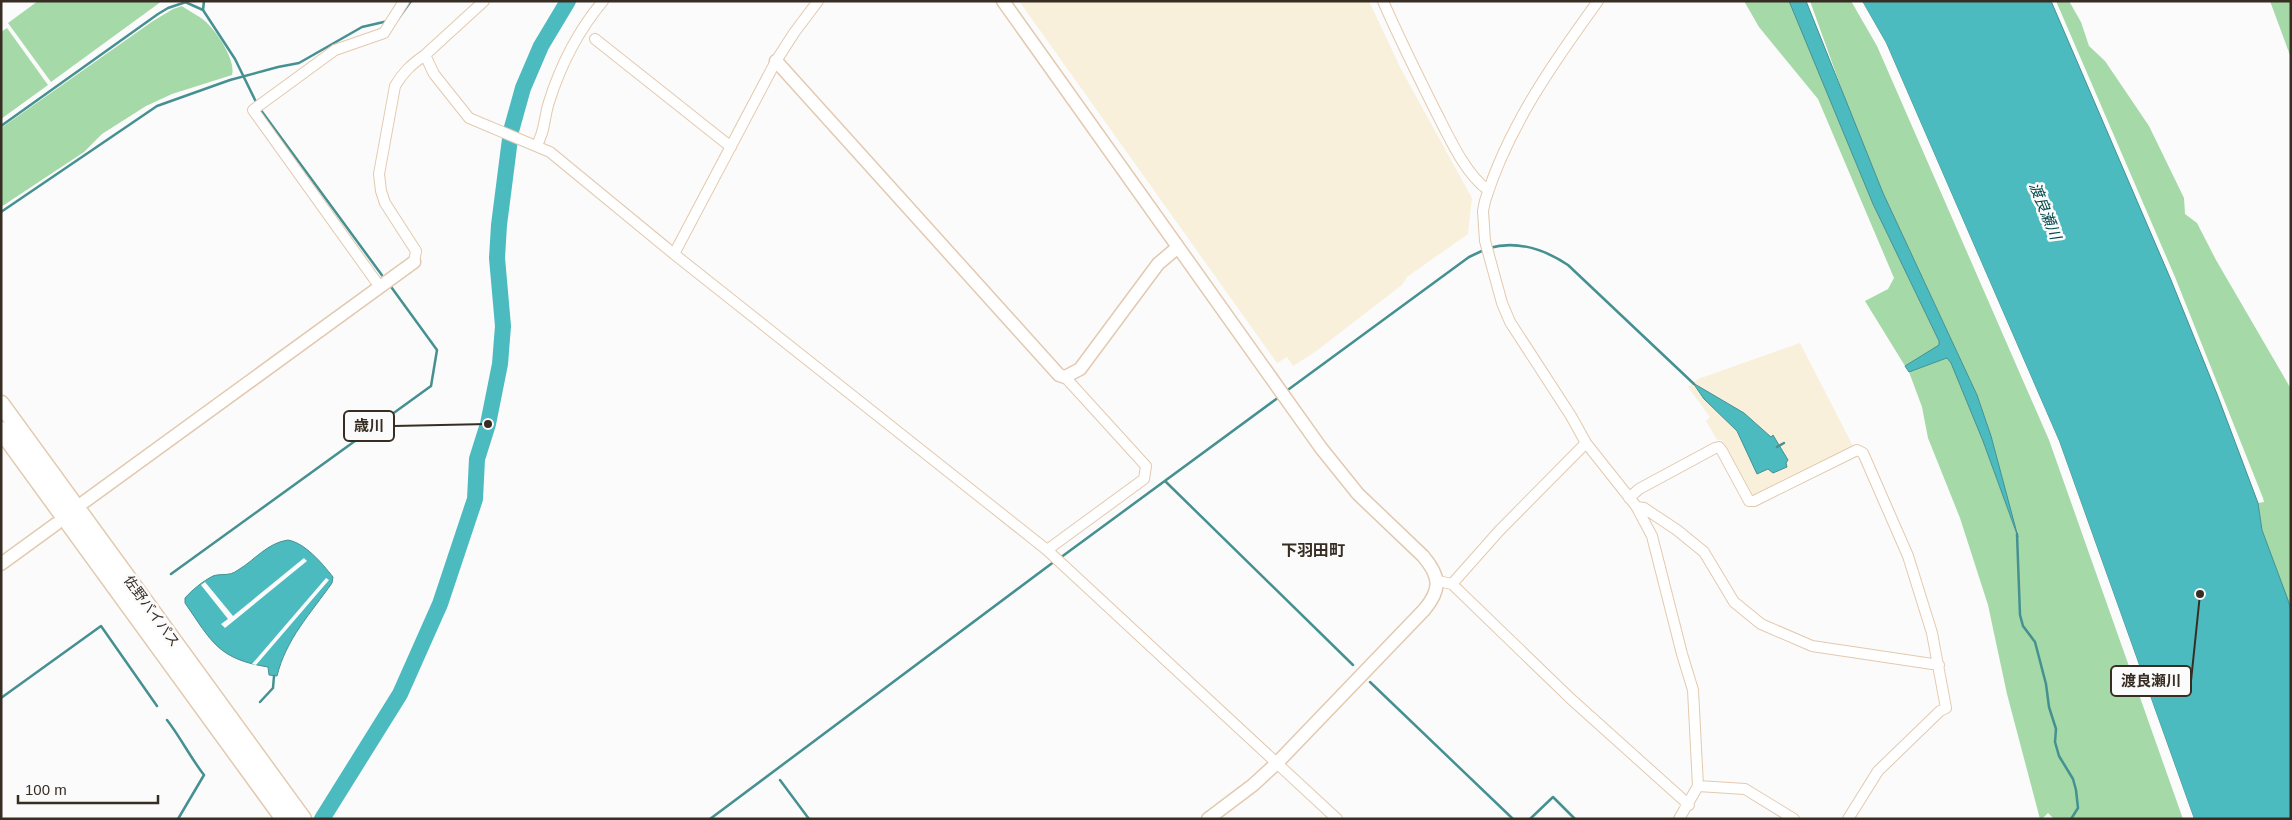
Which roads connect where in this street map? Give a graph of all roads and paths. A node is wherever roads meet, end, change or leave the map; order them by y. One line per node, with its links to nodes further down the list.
1 (404, 1): 17 (street)
2 (484, 1): 9 (street)
3 (603, 1): 11 (street)
4 (818, 1): 10 (street)
5 (1003, 1): 14 (street)
6 (1383, 1): 13 (street)
7 (1598, 1): 13 (street)
8 (595, 39): 12 (street)
9 (425, 55): 11 (street); 16 (street)
10 (776, 61): 12 (street); 18 (street)
11 (536, 146): 15 (street)
12 (731, 147): 15 (street)
13 (1488, 190): 21 (street)
14 (1178, 247): 18 (street); 28 (street)
15 (674, 254): 26 (street)
16 (414, 262): 17 (street)
17 (380, 287): 23 (street)
18 (1065, 378): 26 (street)
19 (1, 404): 31 (highway, 佐野バイパス)
20 (1, 430): 31 (highway, 佐野バイパス)
21 (1586, 444): 22 (street); 29 (street)
22 (1629, 498): 24 (street); 30 (street)
23 (84, 502)
24 (1637, 507): 30 (street); 33 (street)
25 (56, 524): 27 (street)
26 (1055, 556): 32 (street)
27 (1, 564)
28 (1438, 581): 29 (street); 32 (street)
29 (1452, 584): 34 (street)
30 (1939, 665): 41 (street)
31 (244, 750): 35 (highway, 佐野バイパス); 36 (highway, 佐野バイパス)
32 (1277, 763): 37 (street); 38 (street)
33 (1698, 786): 34 (street); 40 (street)
34 (1689, 804): 39 (street)
35 (284, 819)
36 (303, 819)
37 (1208, 819)
38 (1337, 819)
39 (1679, 819)
40 (1794, 819)
41 (1848, 819)

